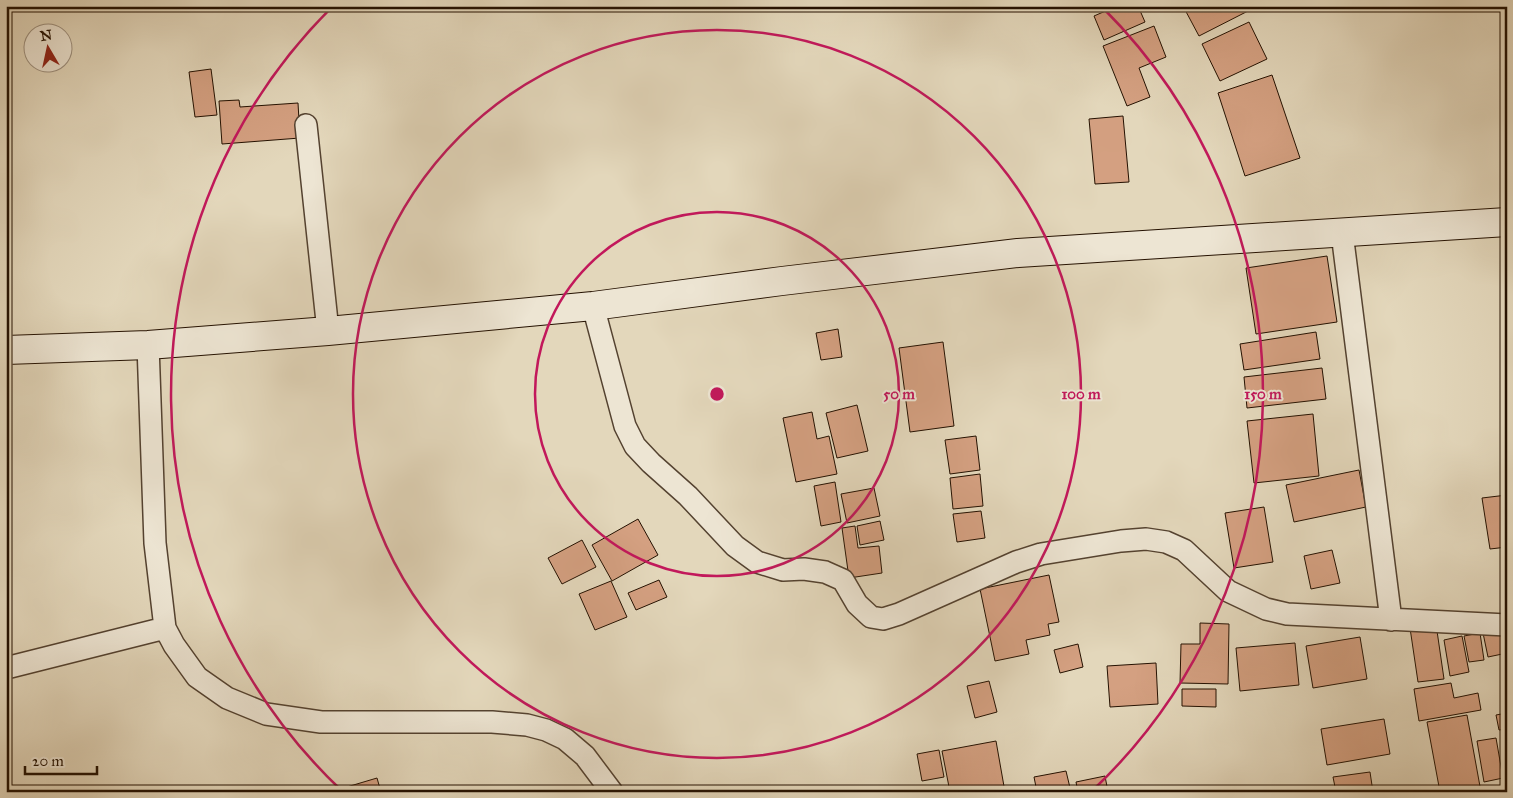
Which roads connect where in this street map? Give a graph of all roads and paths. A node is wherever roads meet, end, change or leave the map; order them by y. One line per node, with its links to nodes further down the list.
1 (306, 125): 5 (street)
2 (1507, 222): 3 (street)
3 (1342, 233): 4 (street); 8 (street)
4 (593, 306): 5 (street); 8 (street)
5 (328, 331): 6 (street)
6 (148, 346): 7 (street); 10 (street)
7 (6, 350)
8 (1392, 620): 9 (street)
9 (1507, 625)
10 (165, 628): 11 (street); 12 (street)
11 (6, 668)
12 (612, 792)

